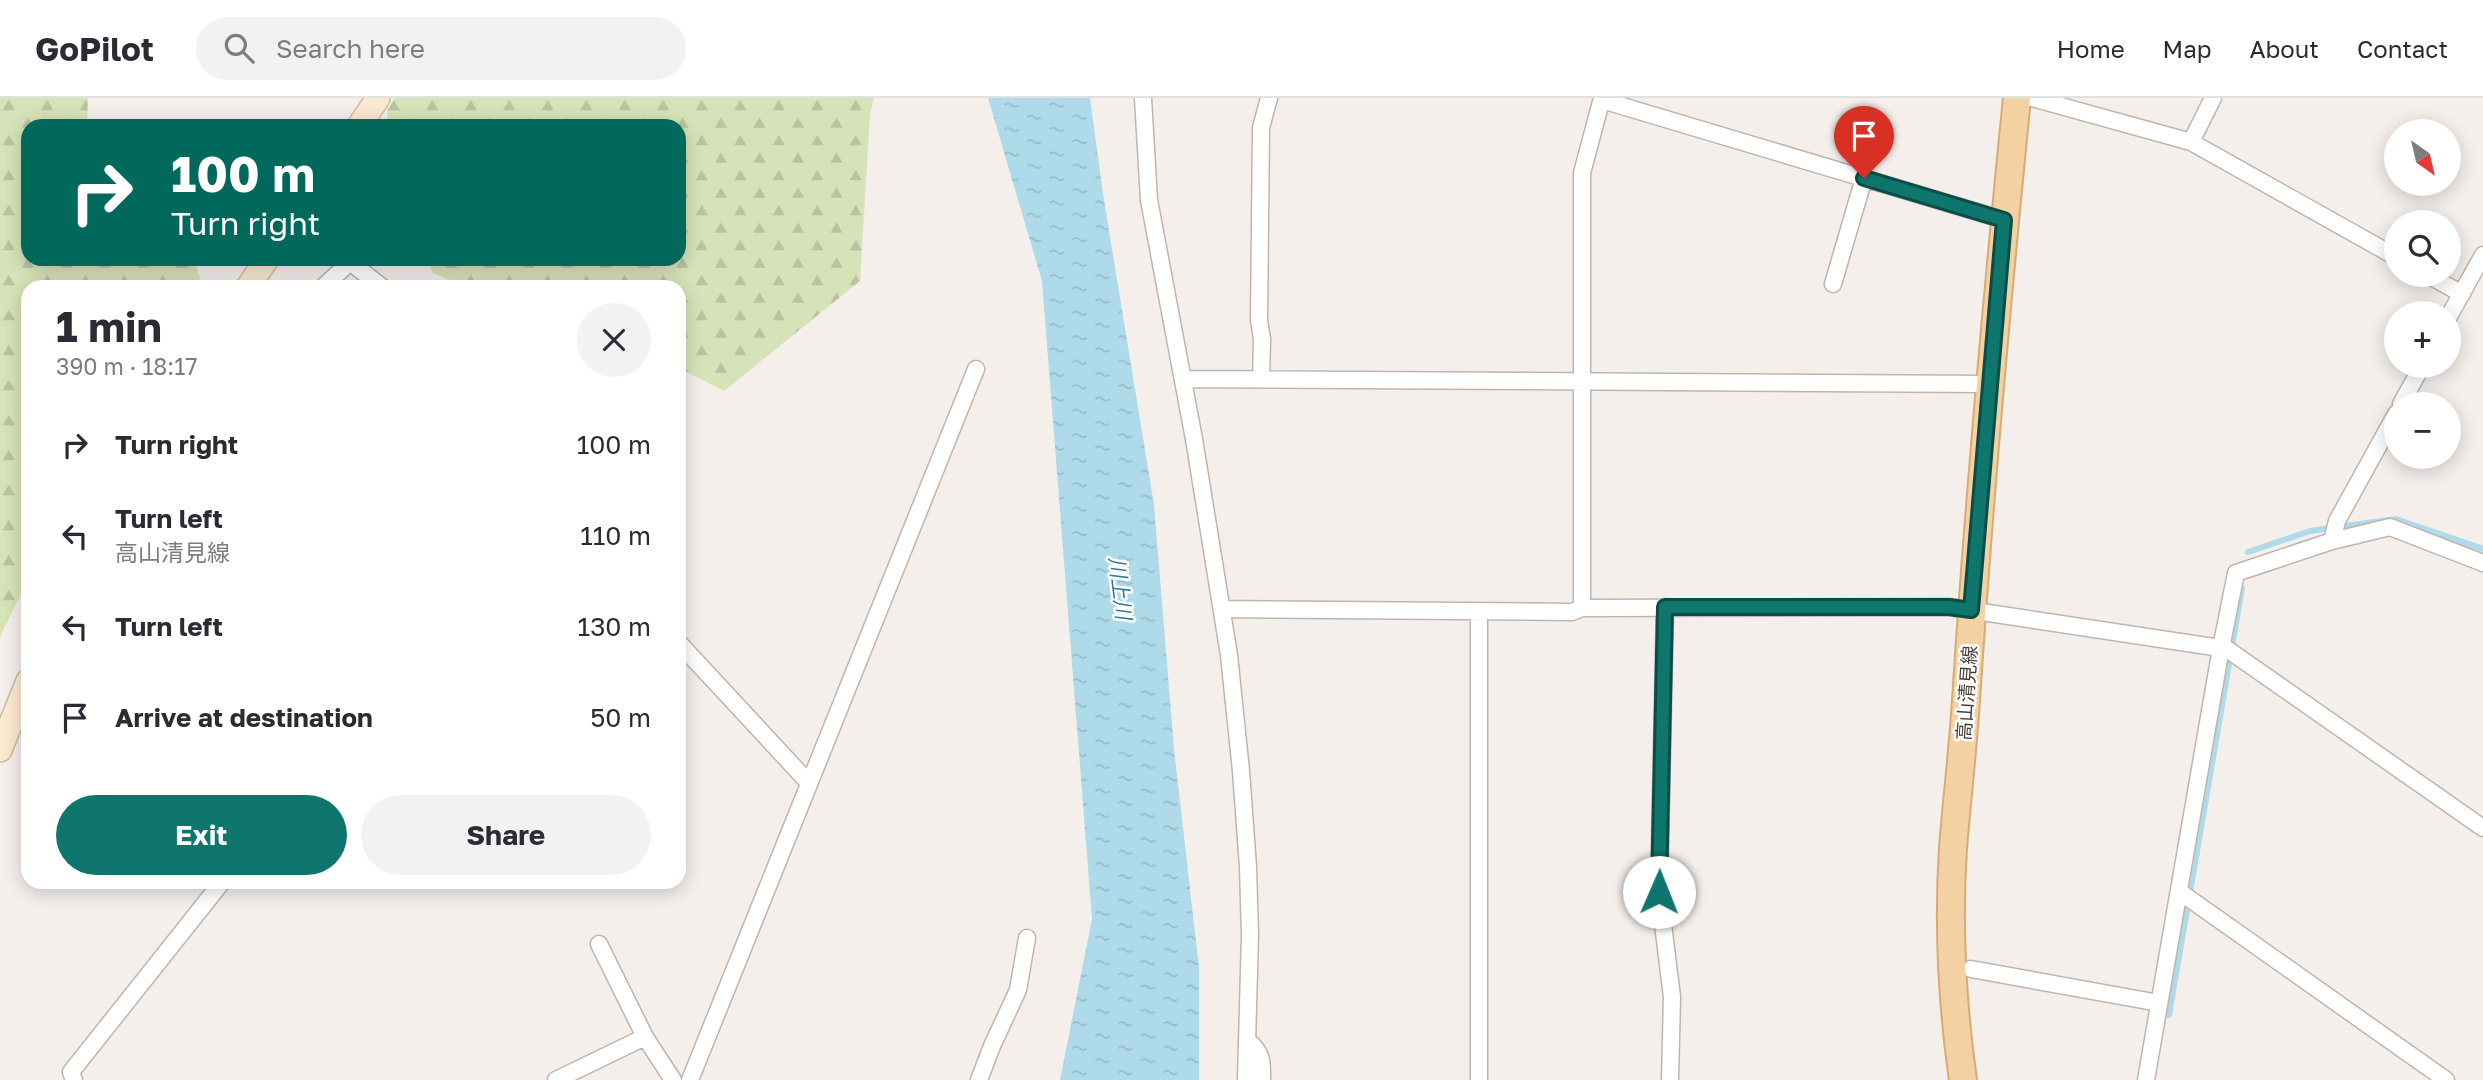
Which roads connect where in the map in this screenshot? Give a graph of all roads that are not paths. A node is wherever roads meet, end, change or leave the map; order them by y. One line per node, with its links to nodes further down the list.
1 (378, 98): 8 (street)
2 (1143, 98): 23 (street)
3 (1269, 98): 24 (street)
4 (2017, 98): 11 (main road, 高山清見線)
5 (2032, 98): 9 (street)
6 (2213, 98): 9 (street)
7 (1602, 99): 10 (street); 25 (street)
8 (364, 119)
9 (2191, 142): 12 (street)
10 (1864, 178): 11 (street); 18 (street)
11 (2004, 220): 26 (main road, 高山清見線)
12 (2384, 250)
13 (2483, 255): 20 (street)
14 (346, 266): 16 (street)
15 (355, 266): 17 (street)
16 (331, 280)
17 (373, 280)
18 (1833, 284)
19 (2449, 287): 20 (street)
20 (2462, 294): 21 (street)
21 (2458, 301)
22 (976, 369): 39 (street)
23 (1183, 379): 24 (street); 32 (street)
24 (1261, 379): 25 (street)
25 (1582, 382): 26 (street); 31 (street)
26 (1991, 384): 33 (main road, 高山清見線)
27 (2384, 437): 28 (street)
28 (2334, 532): 29 (street); 36 (street)
29 (2483, 563)
30 (1665, 607): 31 (street); 33 (street); 57 (street)
31 (1583, 608): 34 (street)
32 (1223, 609): 34 (street); 48 (street)
33 (1971, 610): 36 (street); 58 (main road, 高山清見線)
34 (1479, 611): 56 (street)
35 (686, 651): 39 (street)
36 (2229, 651): 40 (street); 42 (street)
37 (21, 698): 38 (street)
38 (0, 750)
39 (808, 782): 52 (street)
40 (2483, 828)
41 (216, 889): 49 (street)
42 (2187, 897): 46 (street); 60 (street)
43 (1027, 938): 53 (street)
44 (599, 944): 47 (street)
45 (1971, 969): 46 (street)
46 (2159, 1003): 59 (street)
47 (645, 1037): 50 (street); 51 (street)
48 (1249, 1042): 54 (street); 55 (street)
49 (74, 1080)
50 (556, 1080)
51 (673, 1080)
52 (690, 1080)
53 (979, 1080)
54 (1247, 1080)
55 (1262, 1080)
56 (1479, 1080)
57 (1670, 1080)
58 (1963, 1080)
59 (2146, 1080)
60 (2446, 1080)

